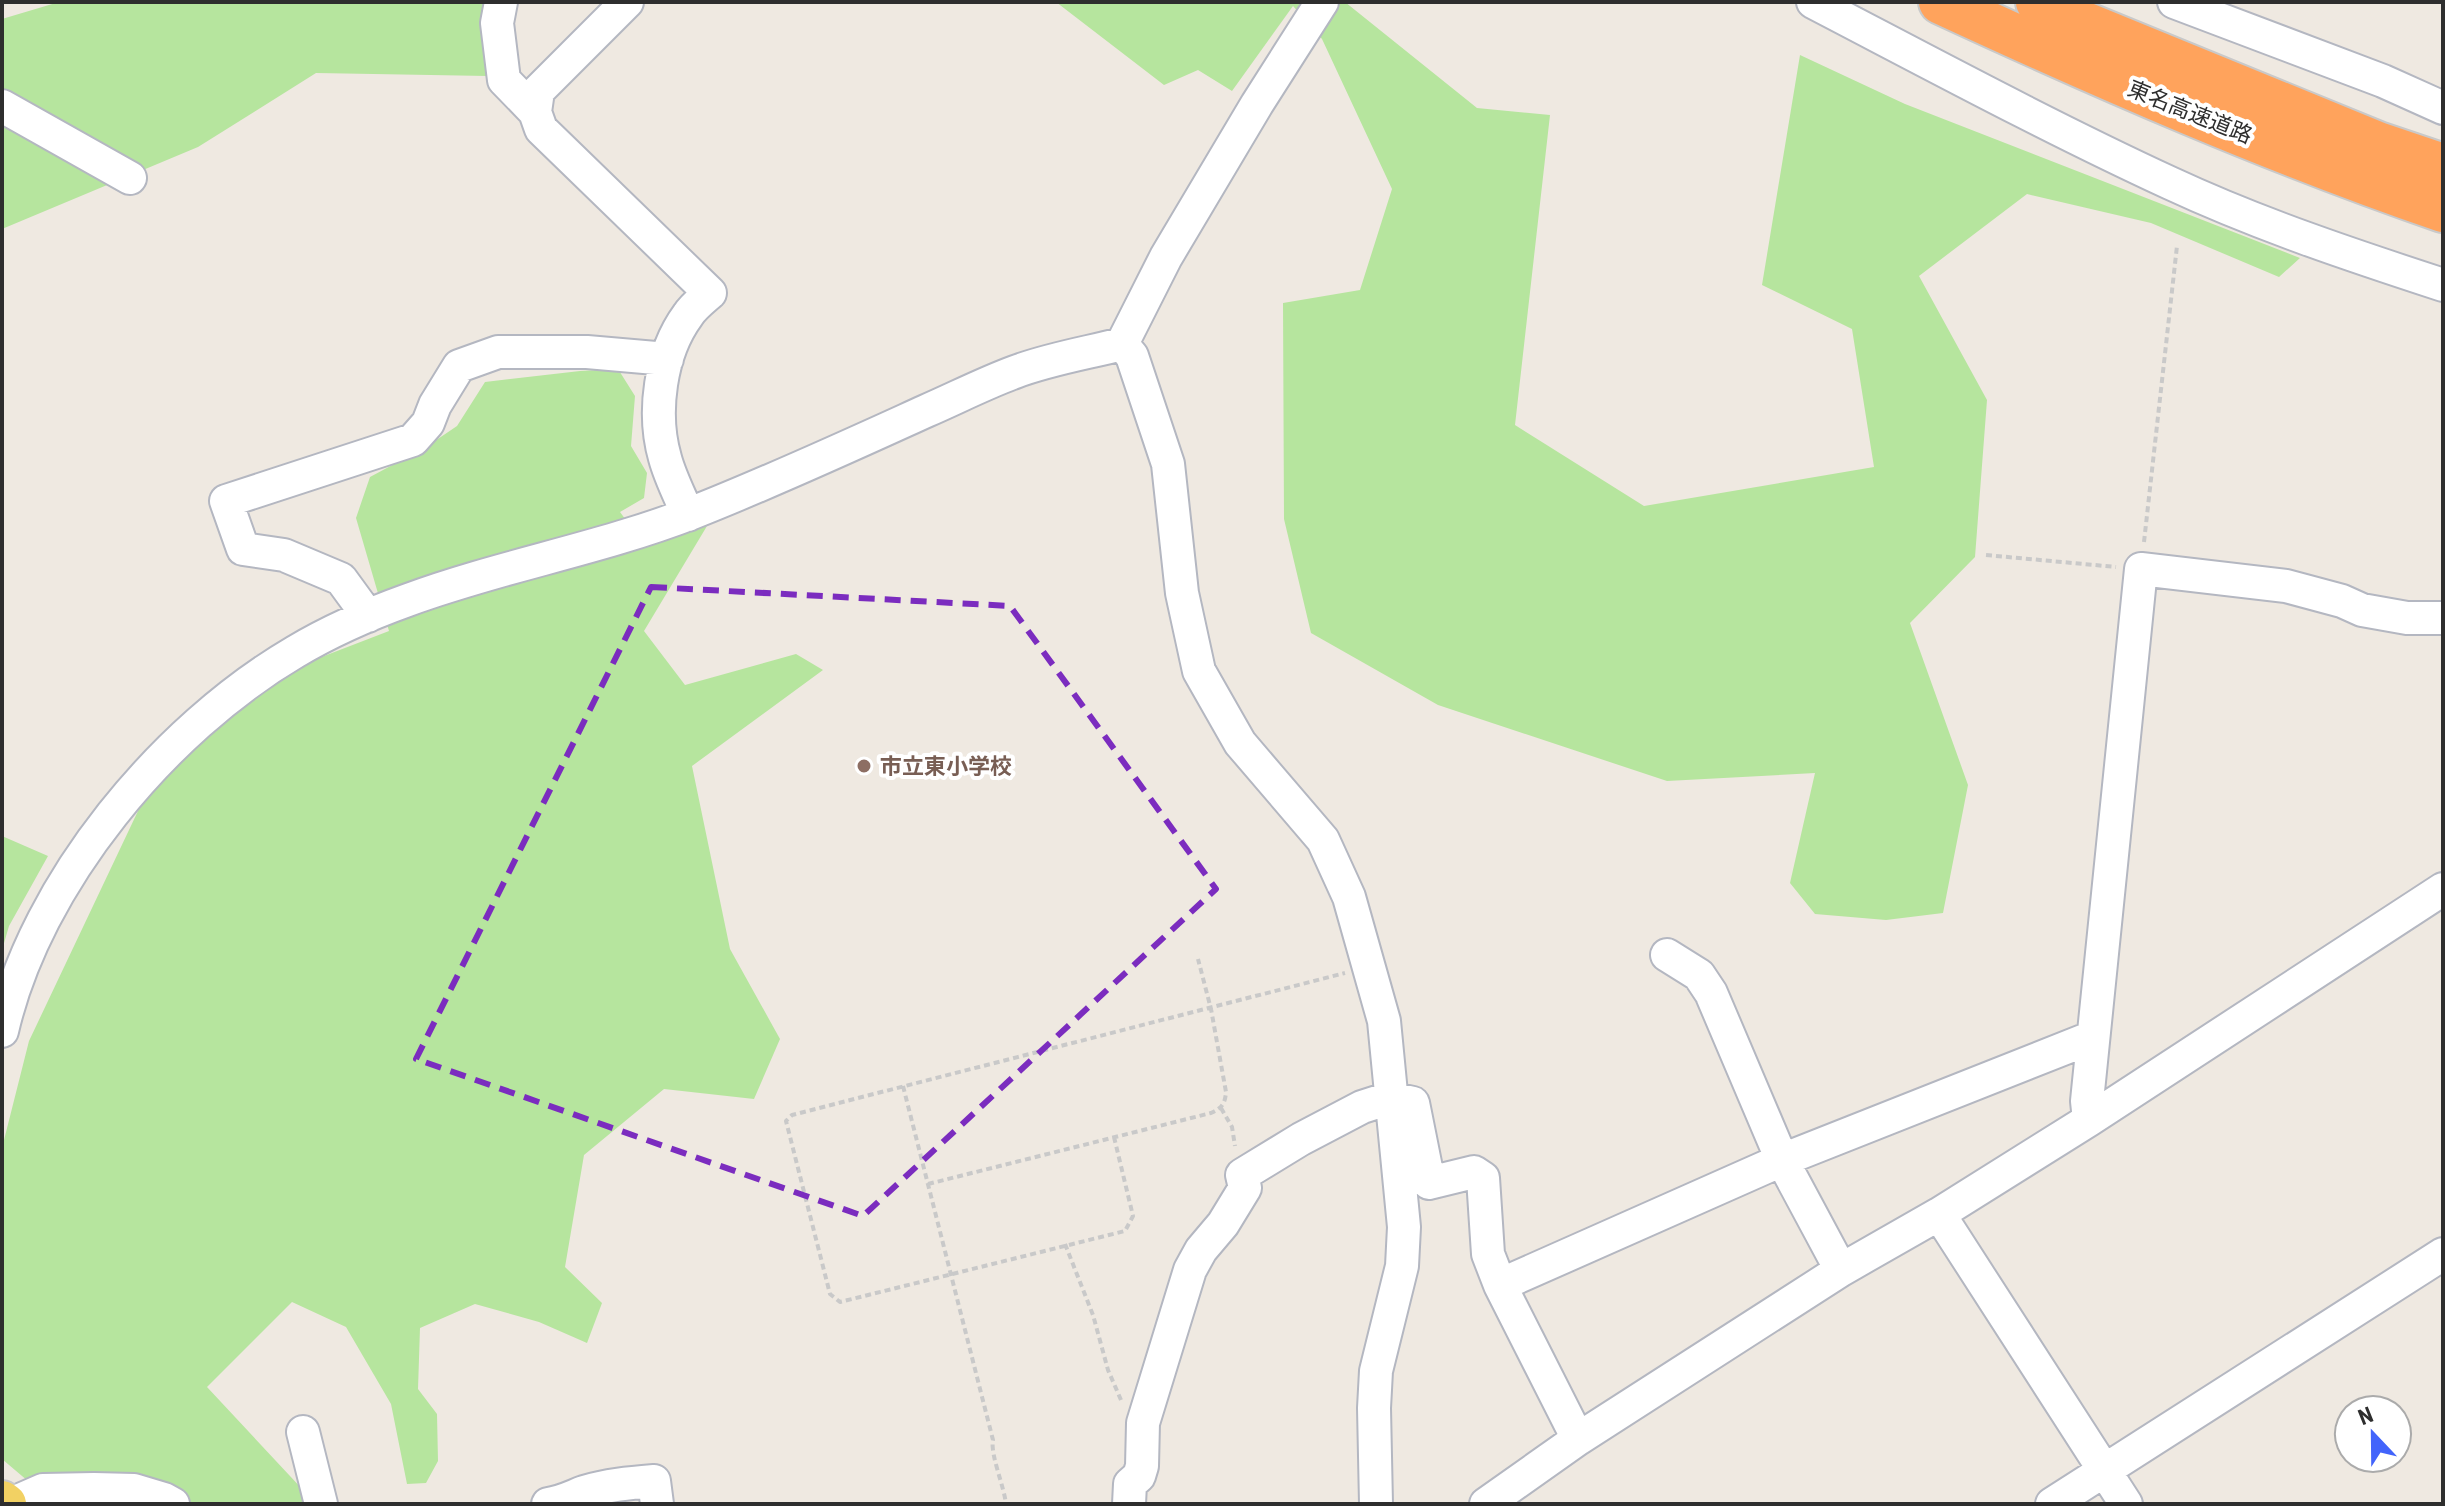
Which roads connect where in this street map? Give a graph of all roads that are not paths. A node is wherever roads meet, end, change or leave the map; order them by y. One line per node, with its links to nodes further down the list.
1 (501, 2): 10 (street)
2 (627, 2): 10 (street)
3 (1322, 2): 15 (street)
4 (1813, 2): 14 (street)
5 (1941, 2): 13 (highway, 東名高速道路)
6 (2038, 2): 11 (highway, 東名高速道路)
7 (2174, 2): 9 (street)
8 (2, 106): 12 (street)
9 (2443, 108)
10 (535, 112): 16 (street)
11 (2443, 166)
12 (130, 178)
13 (2443, 210)
14 (2443, 285)
15 (1122, 344): 17 (street); 24 (street)
16 (667, 359): 17 (street); 18 (street)
17 (688, 515): 18 (street)
18 (368, 616): 22 (street)
19 (2443, 618): 23 (street)
20 (2443, 889): 25 (street)
21 (1667, 955): 26 (street)
22 (2, 1031)
23 (2093, 1037): 25 (street); 26 (street)
24 (1390, 1098): 30 (street); 39 (street); 40 (street)
25 (2089, 1120): 27 (street)
26 (1782, 1160): 29 (street); 30 (street)
27 (1939, 1214): 29 (street); 33 (street)
28 (2443, 1254): 33 (street)
29 (1841, 1270): 32 (street)
30 (1500, 1285): 32 (street)
31 (303, 1432): 36 (street)
32 (1578, 1439): 41 (street)
33 (2104, 1470): 42 (street); 43 (street)
34 (6, 1503): 35 (street)
35 (173, 1504)
36 (321, 1504)
37 (548, 1504): 38 (street)
38 (657, 1504)
39 (1129, 1504)
40 (1376, 1504)
41 (1486, 1504)
42 (2052, 1504)
43 (2126, 1504)

